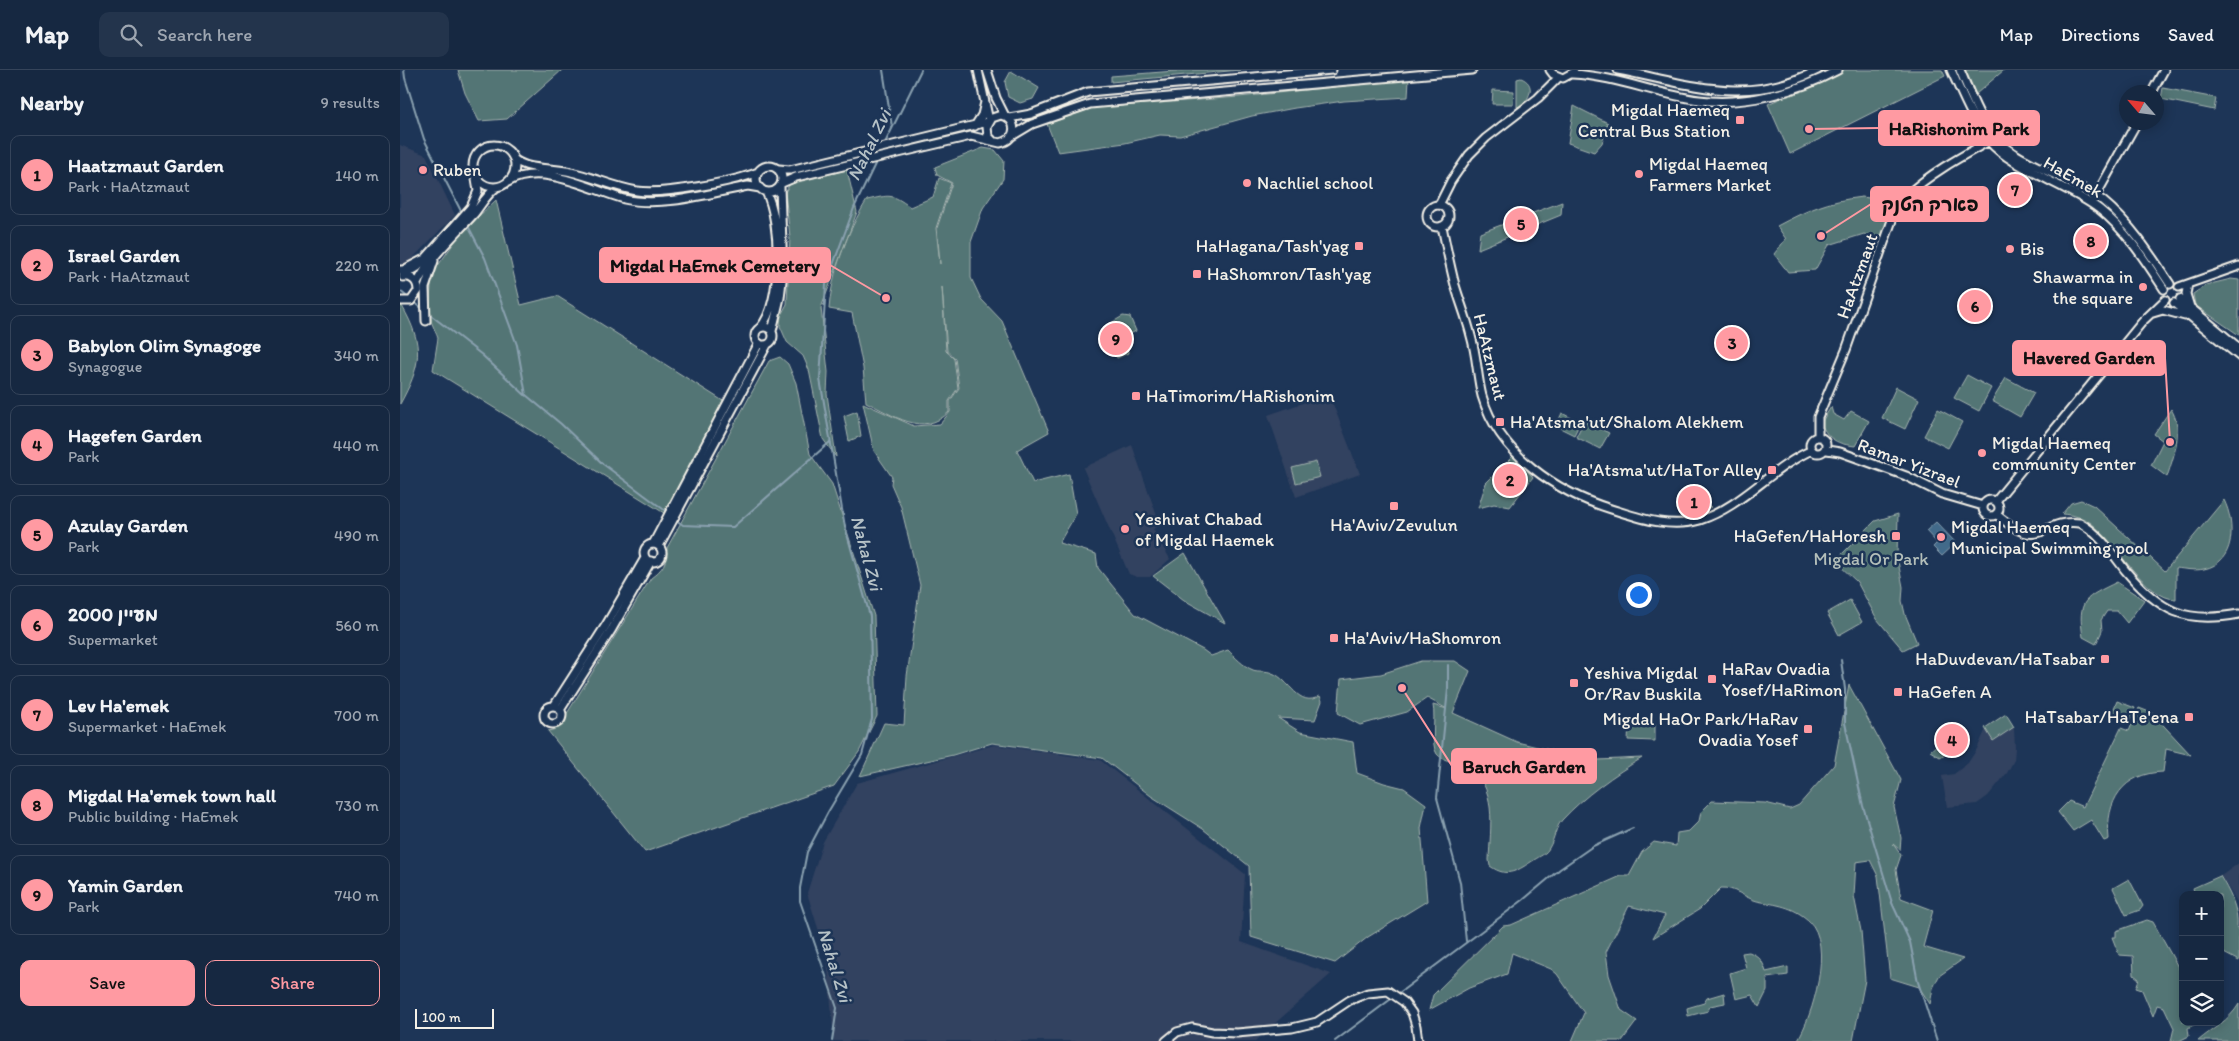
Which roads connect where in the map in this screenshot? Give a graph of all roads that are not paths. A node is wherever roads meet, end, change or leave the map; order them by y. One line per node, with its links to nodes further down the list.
1 (978, 70): 15 (main road)
2 (986, 70): 16 (main road)
3 (1332, 70): 16 (main road)
4 (1472, 70): 20 (main road)
5 (1550, 70): 13 (main road)
6 (1618, 70): 7 (main road)
7 (1818, 70)
8 (1838, 70): 12 (main road)
9 (1951, 70): 22 (main road, HaEmek)
10 (1960, 70): 22 (main road, HaEmek)
11 (2164, 70): 14 (main road)
12 (1574, 72): 13 (main road)
13 (1558, 78): 33 (main road)
14 (2156, 85)
15 (985, 97): 17 (main road); 18 (main road)
16 (1007, 117): 17 (main road); 20 (main road)
17 (988, 122): 18 (main road); 21 (main road)
18 (975, 126): 24 (main road)
19 (2133, 130): 31 (main road)
20 (1012, 136): 21 (main road)
21 (992, 140): 28 (main road)
22 (1992, 140): 31 (main road, HaEmek); 32 (main road, HaEmek); 55 (main road, HaAtzmaut)
23 (515, 160): 25 (main road); 26 (main road); 27 (main road)
24 (779, 170): 25 (main road); 28 (main road)
25 (758, 172): 30 (main road)
26 (474, 174): 29 (main road); 35 (main road)
27 (508, 182): 29 (main road); 30 (main road)
28 (781, 185): 30 (main road); 50 (main road)
29 (497, 187): 35 (main road)
30 (763, 190): 49 (main road)
31 (2096, 196): 32 (main road); 40 (main road, HaEmek)
32 (2092, 204): 40 (main road, HaEmek)
33 (1440, 205): 34 (main road); 34 (main road)
34 (1442, 226): 57 (main road, HaAtzmaut)
35 (432, 256): 37 (main road); 38 (main road); 48 (main road)
36 (2239, 266): 39 (main road)
37 (401, 274): 38 (main road)
38 (417, 284): 43 (main road)
39 (2188, 284): 41 (main road); 45 (main road)
40 (2167, 286): 41 (main road); 42 (main road)
41 (2179, 287): 44 (main road)
42 (2165, 300): 44 (main road); 46 (main road)
43 (400, 301)
44 (2177, 301): 45 (main road); 47 (main road)
45 (2190, 308): 53 (main road)
46 (2150, 314): 47 (main road); 58 (main road)
47 (2194, 319): 54 (main road)
48 (426, 321)
49 (760, 328): 50 (main road); 51 (main road)
50 (772, 331): 52 (main road)
51 (759, 343): 52 (main road); 61 (main road)
52 (767, 345): 61 (main road)
53 (2239, 348)
54 (2239, 356)
55 (1818, 437): 56 (main road); 57 (main road)
56 (1826, 448): 57 (main road); 59 (main road, Ramar Yizrael)
57 (1812, 450)
58 (1996, 501): 59 (main road); 60 (main road)
59 (1983, 506): 60 (main road)
60 (1996, 514): 63 (main road)
61 (656, 545): 62 (main road); 62 (main road)
62 (648, 560): 64 (main road)
63 (2239, 614)
64 (557, 708)
65 (1166, 1041): 66 (main road)
66 (1418, 1041)

